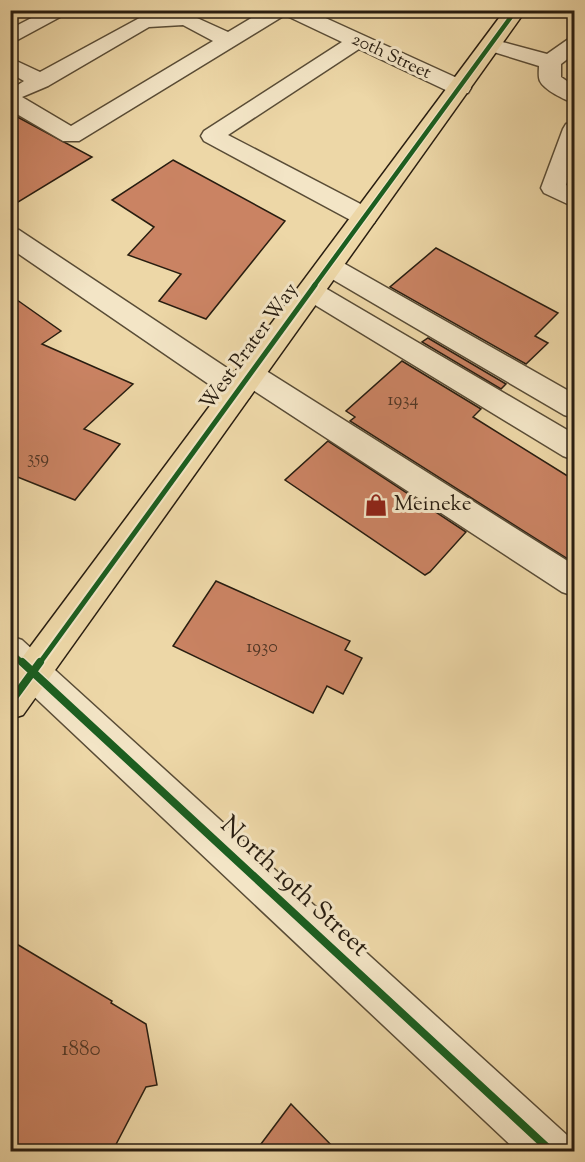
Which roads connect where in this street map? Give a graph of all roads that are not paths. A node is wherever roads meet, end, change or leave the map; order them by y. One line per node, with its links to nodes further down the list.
1 (63, 10): 5 (street)
2 (280, 10): 6 (street)
3 (290, 10): 7 (street, 20th Street)
4 (516, 10): 9 (main road, West Prater Way)
5 (10, 38)
6 (229, 41): 12 (street); 15 (street)
7 (357, 41): 13 (street, 20th Street); 18 (street)
8 (574, 44): 10 (street)
9 (491, 45): 10 (street); 13 (main road, West Prater Way)
10 (550, 62): 14 (street)
11 (10, 64): 12 (street)
12 (40, 81): 15 (street)
13 (460, 88): 18 (main road, West Prater Way)
14 (574, 96)
15 (10, 99)
16 (574, 129): 17 (street)
17 (574, 199)
18 (365, 217): 20 (main road, West Prater Way)
19 (10, 236): 22 (street)
20 (329, 266): 21 (main road, West Prater Way); 23 (street)
21 (311, 291): 22 (main road, West Prater Way); 24 (street)
22 (245, 382): 25 (street); 26 (main road, West Prater Way)
23 (574, 407)
24 (574, 448)
25 (574, 582)
26 (18, 675): 27 (street, North 19th Street)
27 (552, 1152)

